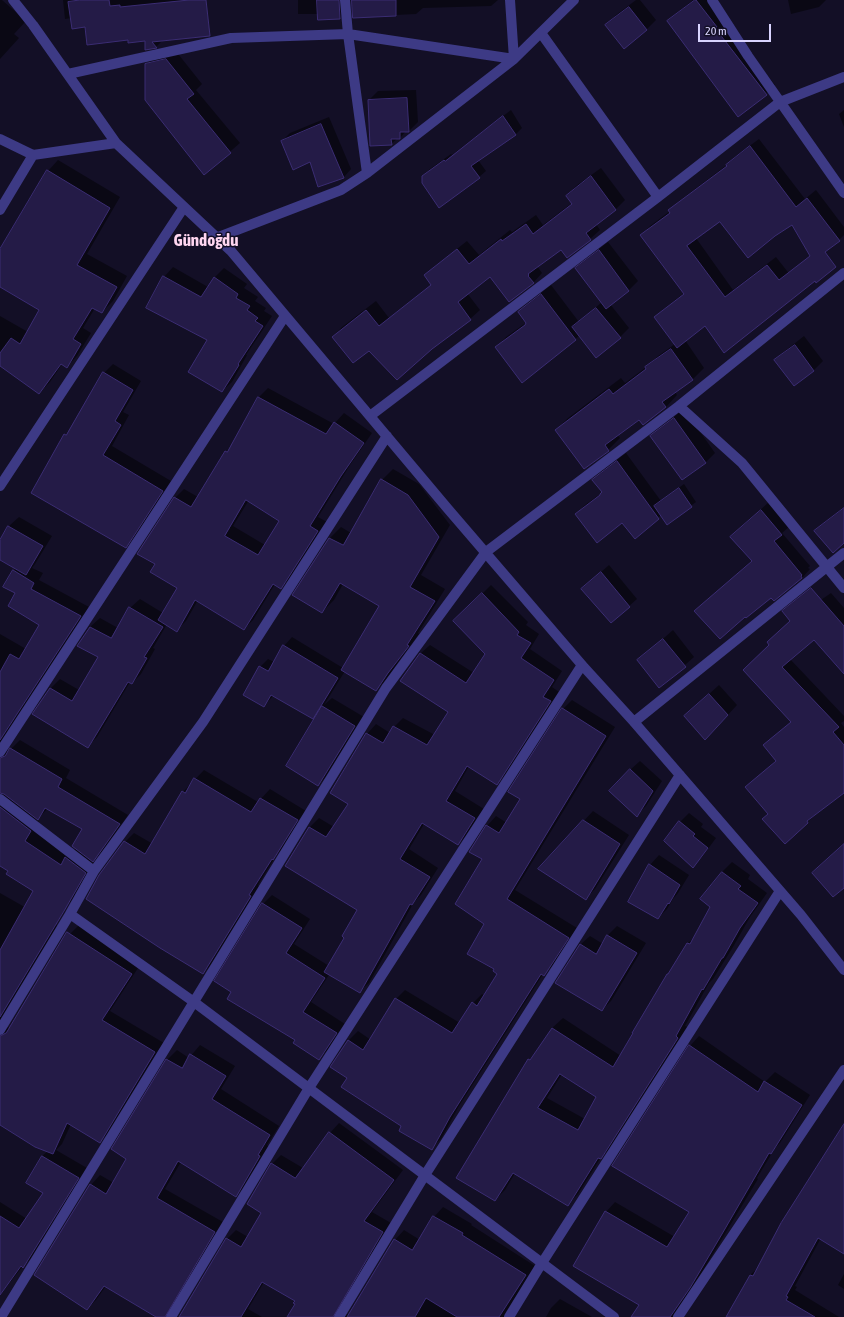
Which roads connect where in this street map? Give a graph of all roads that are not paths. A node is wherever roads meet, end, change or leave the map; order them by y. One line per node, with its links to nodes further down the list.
1 (13, 0): 9 (street)
2 (345, 0): 7 (street)
3 (510, 0): 8 (street)
4 (574, 0): 6 (street)
5 (712, 0): 11 (street)
6 (541, 33): 8 (street); 17 (street)
7 (348, 34): 8 (street); 9 (street); 15 (street)
8 (514, 59): 15 (street)
9 (68, 74): 13 (street)
10 (844, 77): 11 (street)
11 (780, 102): 16 (street); 17 (street)
12 (0, 139): 14 (street)
13 (116, 143): 14 (street); 18 (street)
14 (32, 155): 19 (street)
15 (367, 173): 20 (street)
16 (844, 193)
17 (658, 197): 24 (street)
18 (184, 207): 20 (street); 26 (street)
19 (0, 210)
20 (216, 238): 22 (street)
21 (844, 273): 23 (street)
22 (285, 316): 24 (street); 33 (street)
23 (679, 406): 27 (street); 29 (street)
24 (370, 416): 25 (street)
25 (387, 436): 27 (street); 36 (street)
26 (0, 486)
27 (486, 552): 31 (street); 40 (street)
28 (844, 553): 29 (street)
29 (826, 566): 30 (street); 32 (street)
30 (844, 588)
31 (582, 664): 32 (street); 43 (street)
32 (634, 722): 34 (street)
33 (0, 752)
34 (680, 775): 37 (street); 44 (street)
35 (0, 799): 36 (street)
36 (94, 871): 38 (street)
37 (780, 890): 39 (street); 45 (street)
38 (70, 914): 40 (street); 41 (street)
39 (844, 970)
40 (194, 1002): 43 (street); 46 (street)
41 (0, 1030)
42 (844, 1070): 51 (street)
43 (309, 1088): 44 (street); 47 (street)
44 (425, 1175): 45 (street); 48 (street)
45 (542, 1263): 49 (street); 50 (street)
46 (1, 1317)
47 (171, 1317)
48 (339, 1317)
49 (509, 1317)
50 (614, 1317)
51 (678, 1317)

